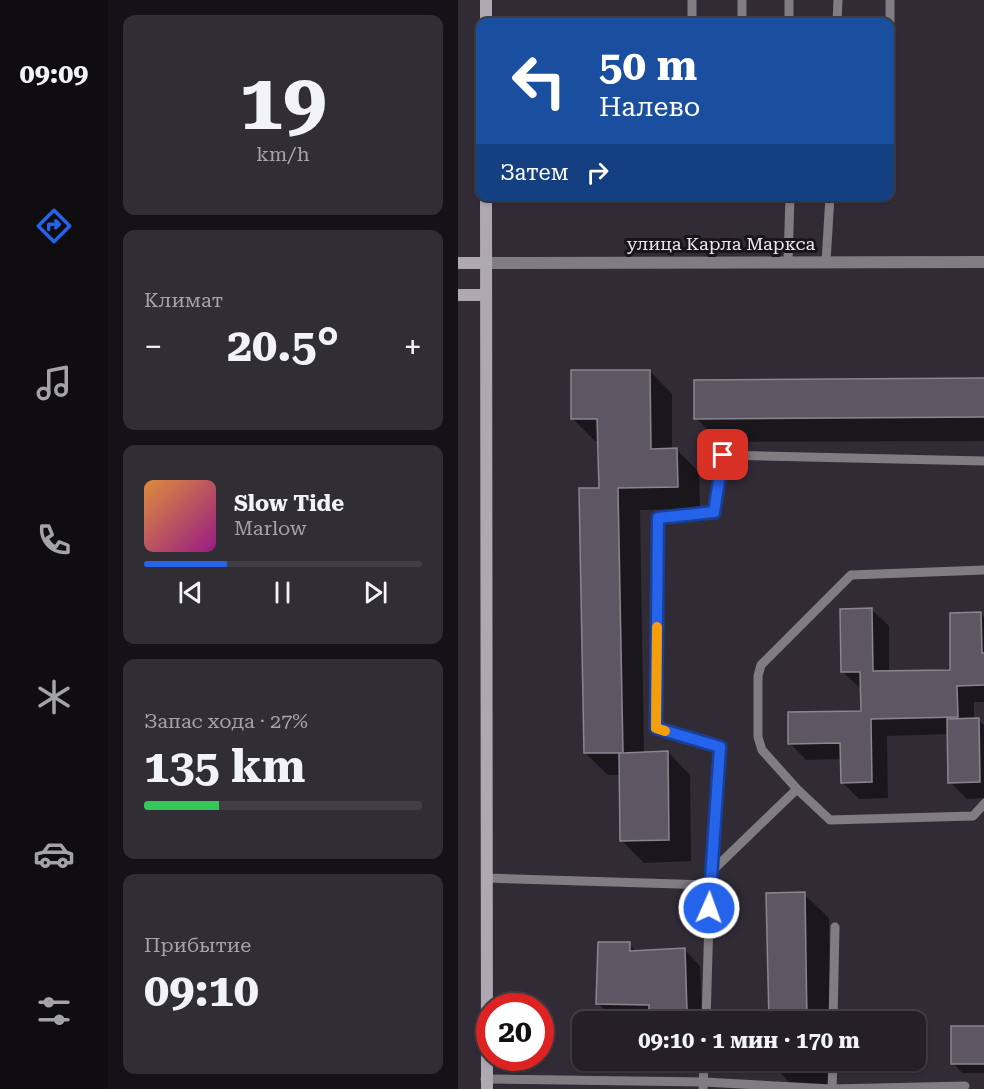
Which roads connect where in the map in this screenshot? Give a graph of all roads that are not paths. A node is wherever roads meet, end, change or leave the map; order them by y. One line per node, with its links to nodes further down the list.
1 (484, 0): 7 (street)
2 (692, 0): 8 (lane)
3 (742, 0): 9 (lane)
4 (789, 0): 10 (lane)
5 (838, 0): 11 (lane)
6 (890, 0): 12 (lane)
7 (484, 18)
8 (692, 18)
9 (742, 18)
10 (789, 18)
11 (838, 18)
12 (890, 18)
13 (485, 201): 20 (street)
14 (790, 201): 16 (lane)
15 (830, 201): 17 (lane)
16 (788, 262): 17 (street, улица Карла Маркса); 20 (street, улица Карла Маркса)
17 (826, 262): 18 (street, улица Карла Маркса)
18 (984, 262)
19 (458, 263): 20 (street, улица Карла Маркса)
20 (485, 263): 22 (street)
21 (458, 295): 22 (street)
22 (485, 295): 28 (street); 34 (street)
23 (984, 460): 27 (lane)
24 (984, 570): 25 (lane)
25 (797, 789): 26 (lane); 27 (lane)
26 (984, 803)
27 (711, 872): 29 (lane)
28 (486, 878): 29 (lane); 34 (street)
29 (710, 885): 31 (lane)
30 (835, 927): 32 (lane)
31 (706, 1011)
32 (833, 1011)
33 (833, 1071): 38 (lane)
34 (486, 1084): 35 (lane)
35 (704, 1085): 38 (lane)
36 (965, 1086): 37 (lane)
37 (923, 1088): 38 (lane)
38 (832, 1089)

